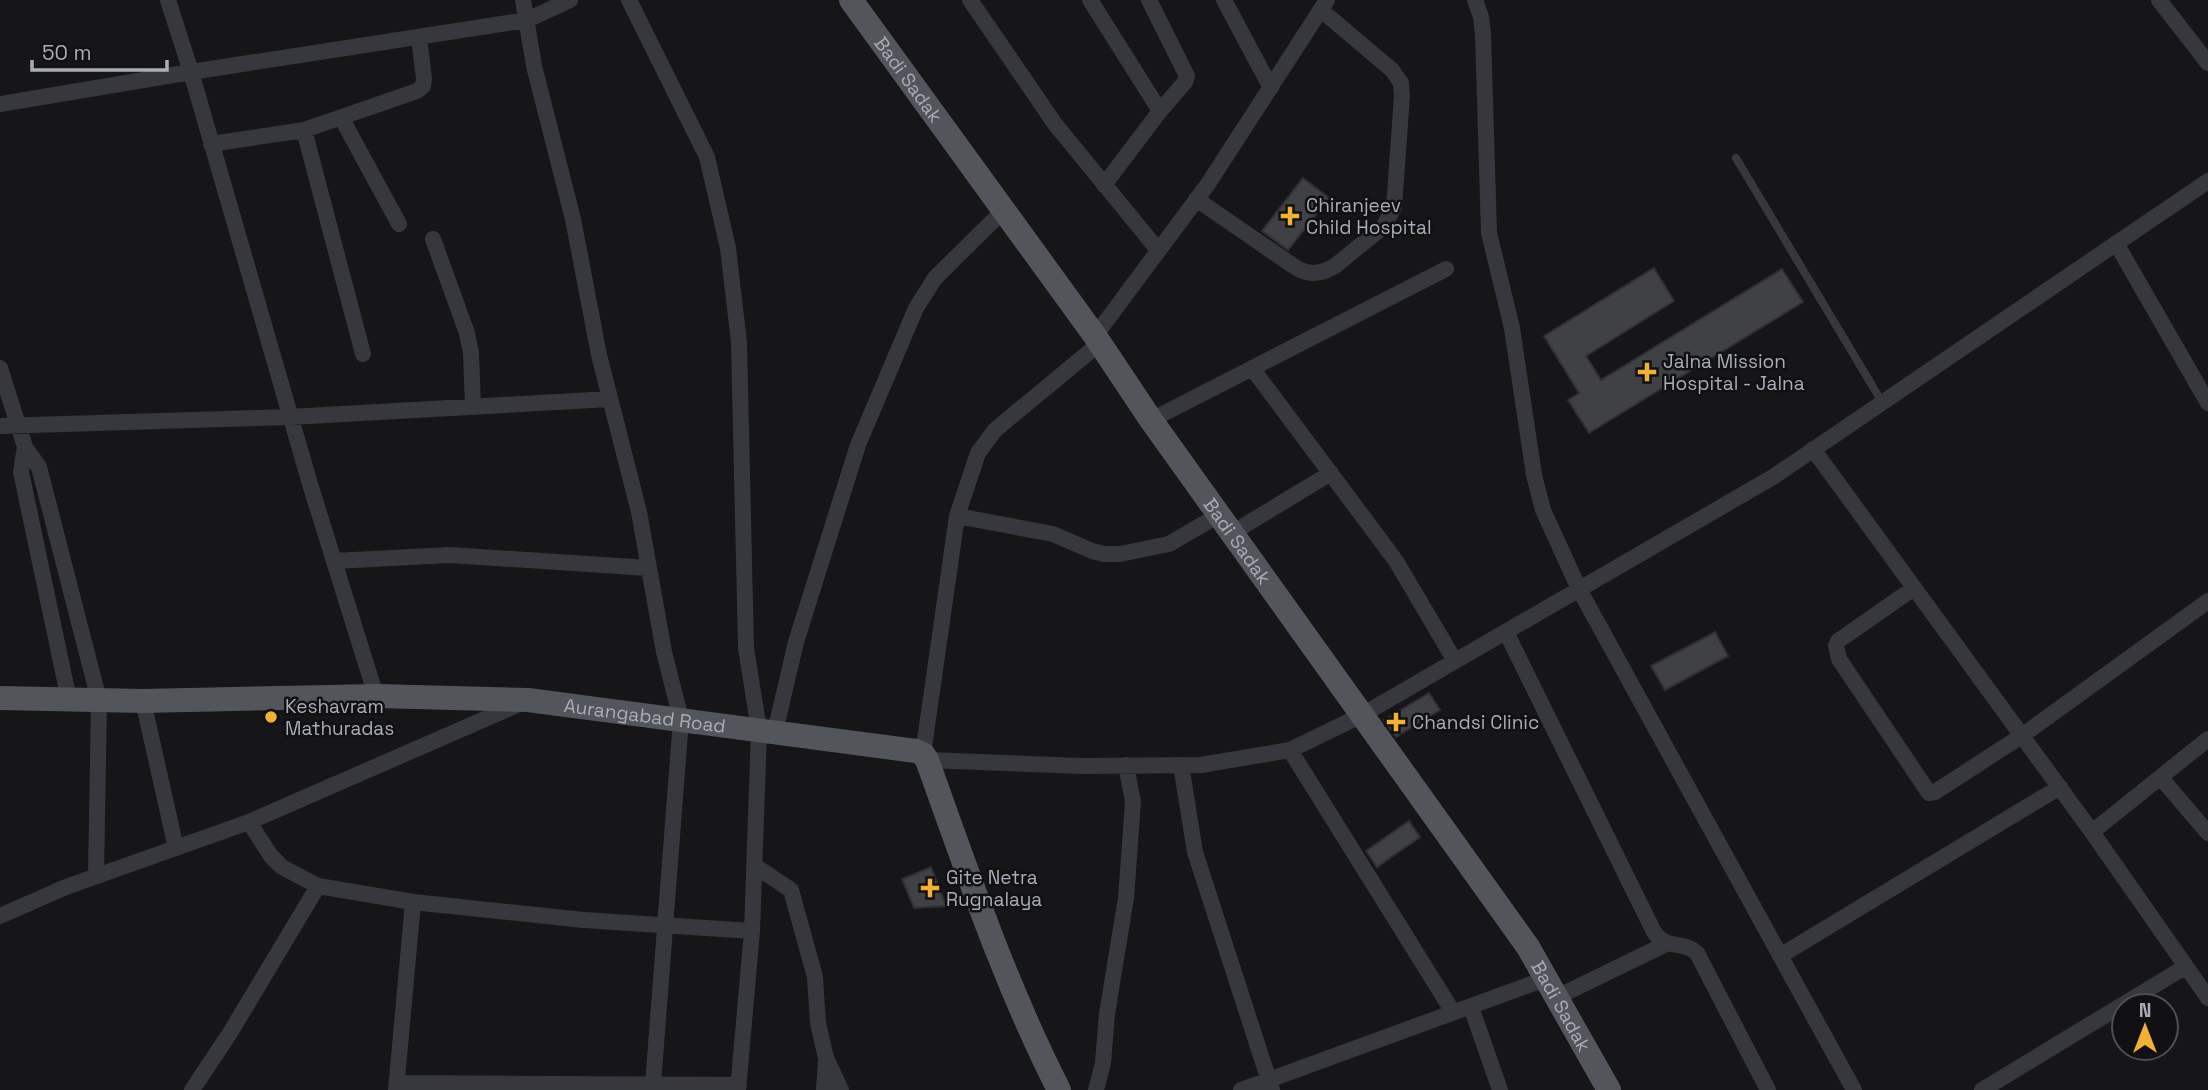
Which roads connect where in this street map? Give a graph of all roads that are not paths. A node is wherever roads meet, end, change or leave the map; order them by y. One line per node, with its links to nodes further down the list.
1 (168, 0): 16 (street)
2 (523, 0): 13 (street)
3 (570, 0): 13 (street)
4 (629, 0): 65 (street)
5 (851, 0): 27 (main road, Badi Sadak)
6 (970, 0): 25 (street)
7 (1090, 0): 19 (street)
8 (1149, 0): 19 (street)
9 (1224, 0): 17 (street)
10 (1475, 0): 53 (street)
11 (2159, 0): 15 (street)
12 (1324, 5): 17 (street); 26 (street)
13 (527, 20): 14 (street); 37 (street)
14 (419, 37): 16 (street); 20 (street)
15 (2208, 63)
16 (191, 72): 18 (street); 22 (street)
17 (1271, 88): 26 (street)
18 (0, 104)
19 (1160, 111): 25 (street)
20 (341, 117): 21 (street); 28 (street)
21 (304, 130): 22 (street); 34 (street)
22 (211, 144): 41 (street)
23 (1736, 158): 38 (lane)
24 (2208, 181): 30 (street)
25 (1104, 185): 31 (street)
26 (1196, 200): 31 (street)
27 (1003, 211): 33 (main road, Badi Sadak); 65 (street)
28 (398, 224)
29 (433, 239): 40 (street)
30 (2116, 243): 38 (street); 39 (street)
31 (1158, 250): 33 (street)
32 (1446, 269): 36 (street)
33 (1097, 340): 42 (main road, Badi Sadak); 48 (street)
34 (363, 354)
35 (0, 368): 44 (street)
36 (1252, 368): 42 (street); 47 (street)
37 (610, 399): 40 (street); 51 (street)
38 (1882, 402): 46 (street)
39 (2208, 403)
40 (473, 407): 41 (street)
41 (290, 418): 44 (street); 50 (street)
42 (1151, 420): 49 (main road, Badi Sadak)
43 (0, 426): 44 (street)
44 (18, 426): 45 (street)
45 (25, 447): 59 (street); 60 (street)
46 (1813, 449): 52 (street); 53 (street)
47 (1331, 473): 49 (street); 56 (street)
48 (957, 516): 49 (street); 69 (street)
49 (1226, 524): 63 (main road, Badi Sadak)
50 (334, 561): 51 (street); 57 (street)
51 (649, 568): 64 (street)
52 (1914, 588): 66 (street); 66 (street)
53 (1579, 589): 55 (street); 86 (street)
54 (2208, 601): 66 (street)
55 (1506, 632): 56 (street); 85 (street)
56 (1455, 661): 63 (street)
57 (376, 696): 61 (main road, Aurangabad Road); 62 (main road, Aurangabad Road)
58 (0, 698): 59 (main road, Aurangabad Road)
59 (69, 700): 60 (main road, Aurangabad Road)
60 (99, 700): 62 (main road, Aurangabad Road); 79 (street)
61 (528, 700): 64 (main road, Aurangabad Road); 74 (street)
62 (143, 701): 77 (street)
63 (1362, 715): 68 (street); 89 (main road, Badi Sadak)
64 (681, 719): 65 (main road, Aurangabad Road); 83 (street)
65 (767, 731): 69 (main road, Aurangabad Road); 78 (street)
66 (2023, 735): 73 (street)
67 (2208, 738): 72 (street)
68 (1290, 750): 71 (street); 92 (street)
69 (925, 757): 70 (street); 101 (main road)
70 (1126, 765): 71 (street); 102 (street)
71 (1181, 765): 94 (street)
72 (2161, 778): 75 (street); 76 (street)
73 (2060, 788): 75 (street); 86 (street)
74 (249, 822): 77 (street); 80 (street)
75 (2092, 832): 87 (street)
76 (2208, 832)
77 (176, 848): 79 (street)
78 (755, 866): 84 (street); 93 (street)
79 (96, 876): 82 (street)
80 (318, 886): 81 (street); 98 (street)
81 (413, 902): 83 (street); 95 (street)
82 (0, 916)
83 (666, 925): 84 (street); 96 (street)
84 (752, 930): 97 (street)
85 (1666, 944): 89 (street); 106 (street)
86 (1780, 956): 107 (street)
87 (2185, 967): 88 (street); 108 (street)
88 (2202, 976): 90 (street)
89 (1550, 988): 91 (street); 105 (main road, Badi Sadak)
90 (2208, 998)
91 (1471, 1007): 92 (street); 104 (street)
92 (1453, 1012): 94 (street)
93 (826, 1058): 99 (street); 100 (street)
94 (1270, 1084): 103 (street)
95 (397, 1086): 96 (street)
96 (642, 1086): 97 (street)
97 (739, 1088)
98 (192, 1090)
99 (824, 1090)
100 (841, 1090)
101 (1059, 1090)
102 (1096, 1090)
103 (1241, 1090)
104 (1500, 1090)
105 (1609, 1090)
106 (1768, 1090)
107 (1854, 1090)
108 (1982, 1090)

